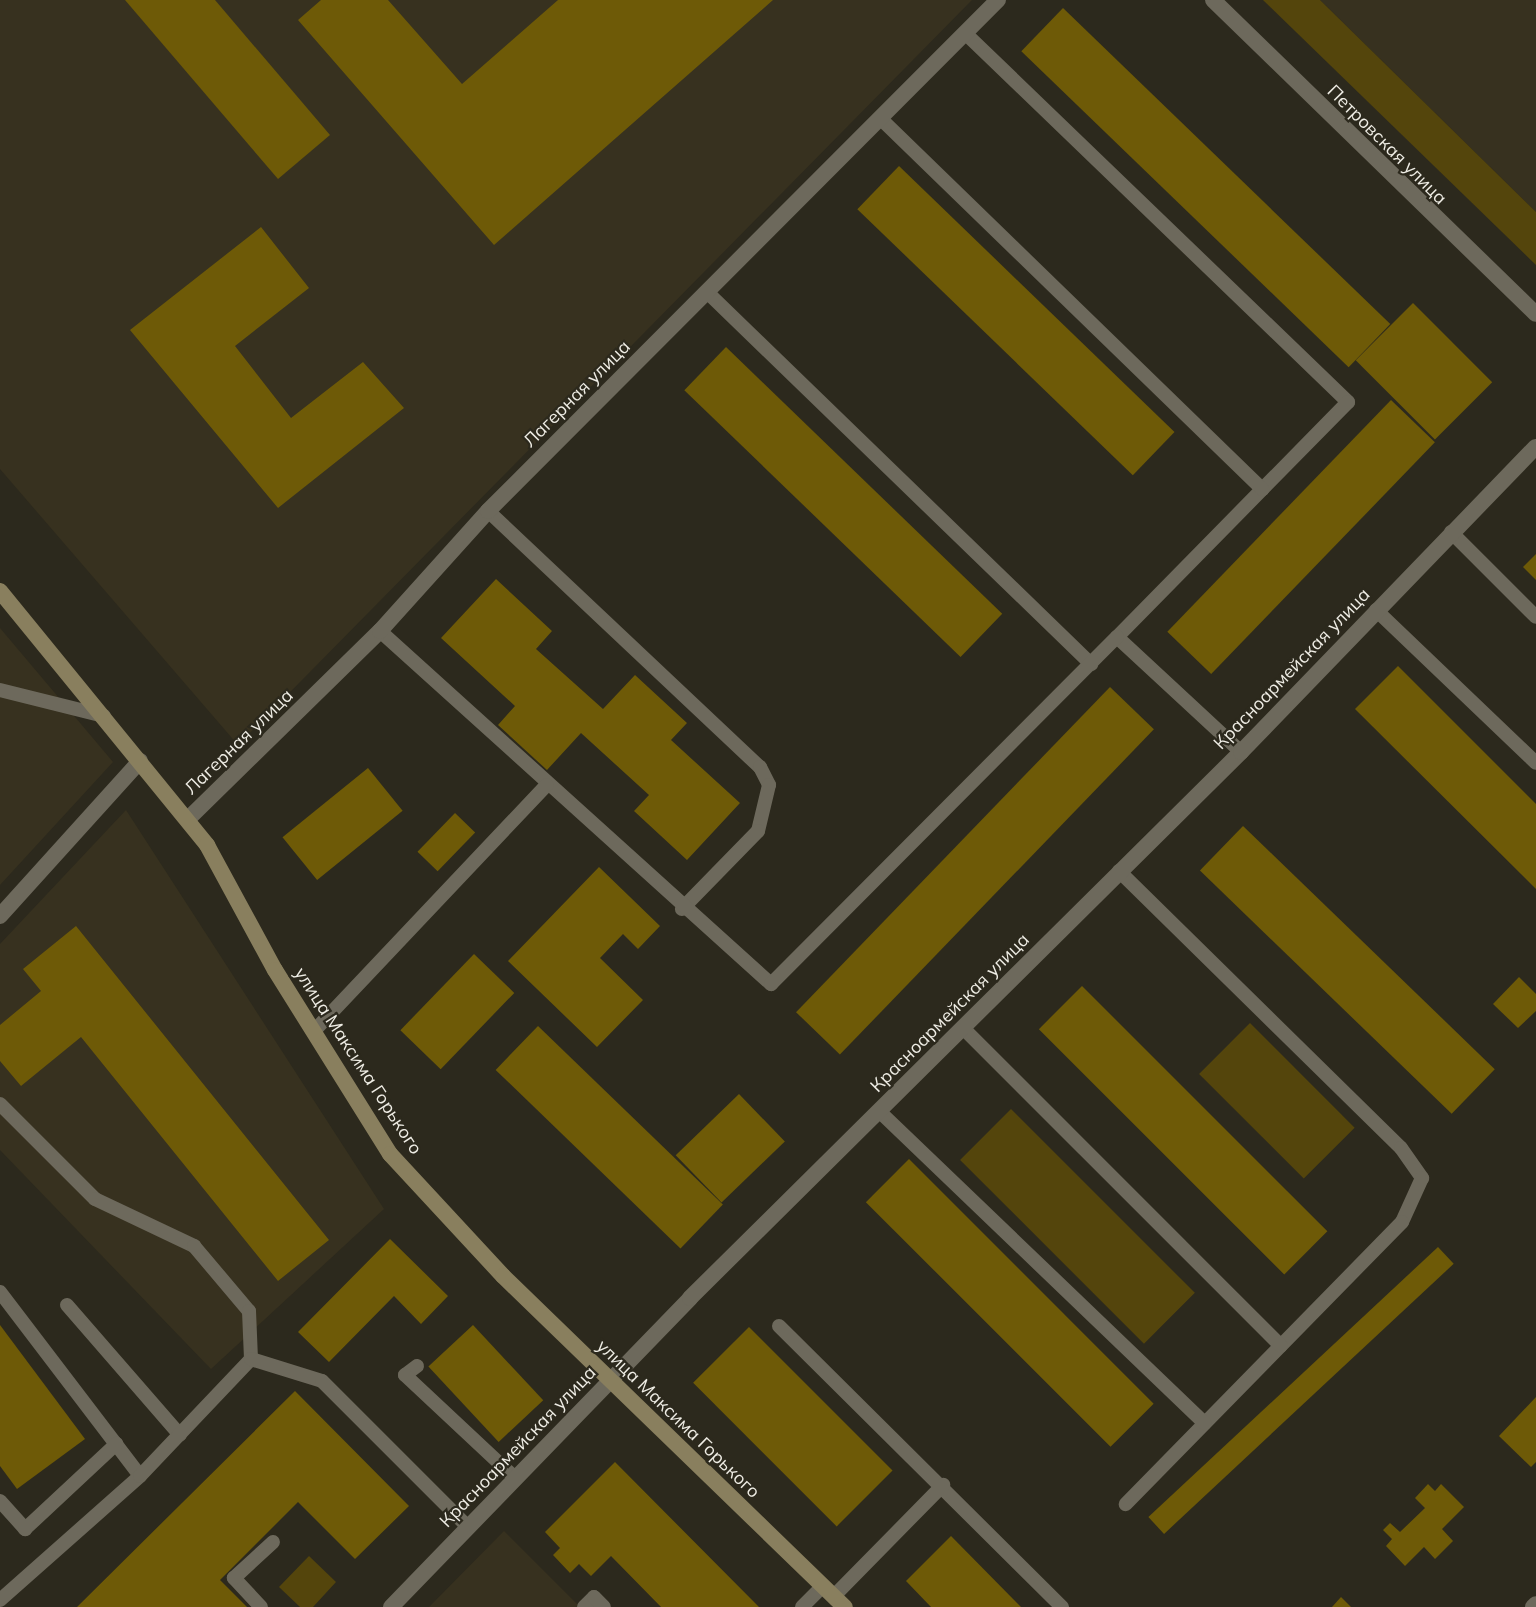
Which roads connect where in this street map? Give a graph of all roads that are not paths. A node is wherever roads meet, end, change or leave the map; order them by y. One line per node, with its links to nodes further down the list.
1 (998, 0): 3 (street, Лагерная улица)
2 (1213, 0): 6 (street, Петровская улица)
3 (965, 33): 4 (street, Лагерная улица); 8 (lane)
4 (880, 118): 5 (street, Лагерная улица); 8 (lane)
5 (707, 292): 9 (street, Лагерная улица); 16 (lane)
6 (1536, 314)
7 (1536, 447): 10 (street, Красноармейская улица)
8 (1262, 489): 15 (lane)
9 (488, 511): 14 (street, Лагерная улица); 25 (lane)
10 (1451, 532): 12 (street, Красноармейская улица); 13 (lane)
11 (0, 591): 18 (main road, улица Максима Горького)
12 (1376, 610): 19 (street, Красноармейская улица); 21 (lane)
13 (1536, 617)
14 (380, 631): 22 (lane); 23 (street, Лагерная улица)
15 (1117, 637): 16 (lane); 19 (lane)
16 (1091, 664): 25 (lane)
17 (0, 690): 18 (lane)
18 (104, 716): 20 (main road, улица Максима Горького)
19 (1241, 752): 24 (street, Красноармейская улица)
20 (140, 761): 23 (main road, улица Максима Горького); 26 (street)
21 (1536, 764)
22 (547, 785): 25 (lane); 28 (lane)
23 (188, 819): 28 (main road, улица Максима Горького)
24 (1119, 871): 27 (street, Красноармейская улица); 34 (lane)
25 (682, 909)
26 (0, 916)
27 (964, 1029): 30 (street, Красноармейская улица); 34 (lane)
28 (315, 1030): 37 (main road, улица Максима Горького)
29 (0, 1104): 35 (lane)
30 (879, 1111): 37 (street, Красноармейская улица); 38 (lane)
31 (0, 1292): 40 (lane)
32 (67, 1305): 39 (lane)
33 (779, 1326): 43 (lane)
34 (1281, 1346): 38 (lane)
35 (251, 1359): 39 (lane); 46 (lane)
36 (417, 1366): 42 (lane)
37 (610, 1379): 42 (street, Красноармейская улица); 48 (main road, улица Максима Горького)
38 (1204, 1424): 45 (lane)
39 (180, 1435): 41 (lane)
40 (116, 1444): 41 (lane); 44 (lane)
41 (140, 1476): 49 (lane)
42 (515, 1478): 46 (street, Красноармейская улица)
43 (943, 1485): 48 (lane); 55 (lane)
44 (0, 1500)
45 (1126, 1504)
46 (466, 1526): 51 (street, Красноармейская улица)
47 (273, 1542): 50 (lane)
48 (834, 1596): 54 (lane)
49 (0, 1600)
50 (261, 1607)
51 (391, 1607)
52 (584, 1607): 53 (lane)
53 (604, 1607)
54 (802, 1607)
55 (1062, 1607)

